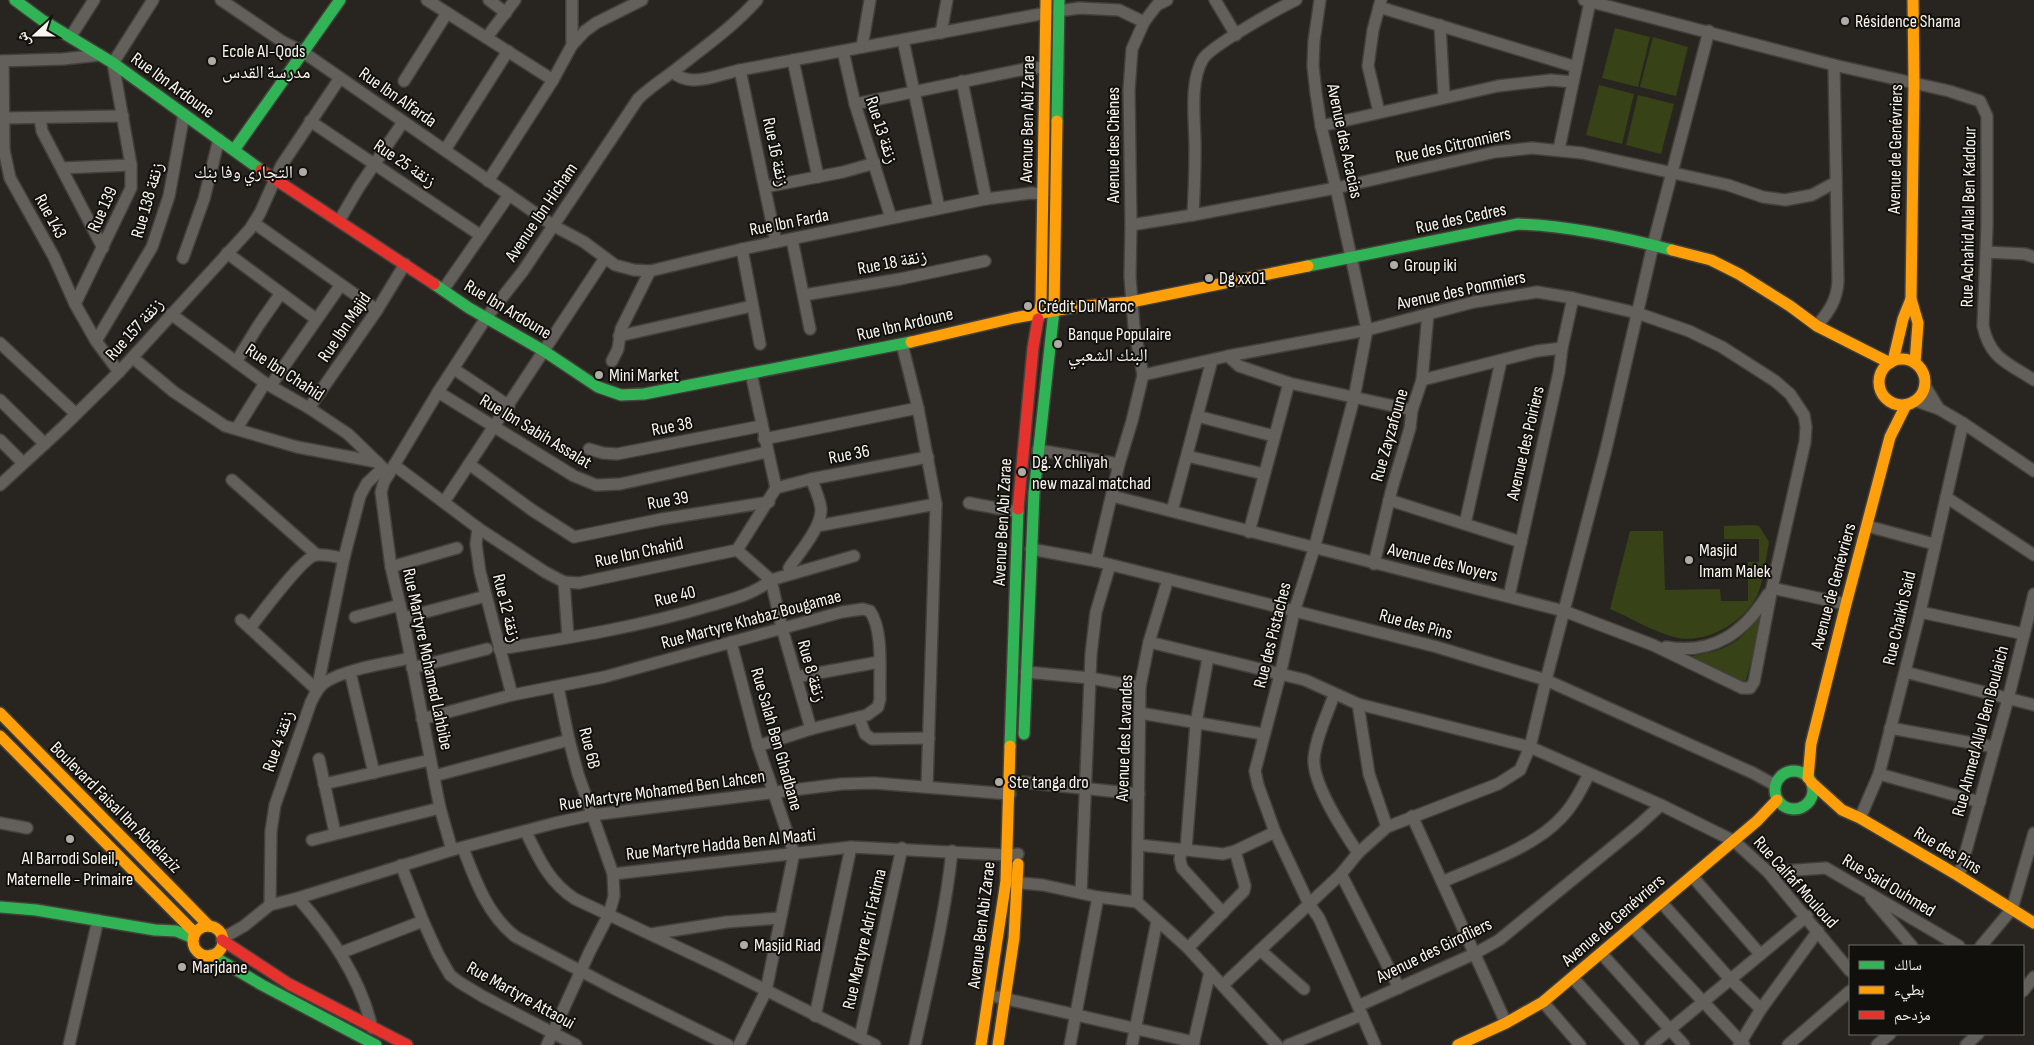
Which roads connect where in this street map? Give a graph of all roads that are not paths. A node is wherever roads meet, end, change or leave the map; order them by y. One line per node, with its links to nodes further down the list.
1 (14, 0): 32 (street, Rue Ibn Ardoune)
2 (94, 0): 32 (street)
3 (154, 0): 43 (street)
4 (221, 0): 39 (street, Rue Ibn Alfarda)
5 (325, 0): 22 (street)
6 (426, 0): 24 (street)
7 (489, 0): 25 (street)
8 (515, 0): 25 (street)
9 (572, 0): 35 (street)
10 (642, 0): 35 (street)
11 (757, 0): 48 (street, Avenue Ibn Hicham)
12 (870, 0): 36 (street)
13 (947, 0): 30 (street)
14 (1046, 0): 26 (street, Avenue Ben Abi Zarae)
15 (1167, 0): 27 (street, Avenue des Chênes)
16 (1216, 0): 31 (street)
17 (1296, 0): 31 (street)
18 (1320, 0): 65 (street, Avenue des Acacias)
19 (1913, 0): 54 (street, Avenue de Genévriers)
20 (1587, 1): 29 (street, Rue Achahid Allal Ben Kaddour); 46 (street)
21 (1380, 3): 28 (street); 58 (street)
22 (338, 4): 39 (street)
23 (1059, 5): 27 (street); 117 (street, Avenue Ben Abi Zarae)
24 (447, 13): 33 (street); 51 (street)
25 (506, 13): 33 (street)
26 (1046, 13): 30 (street); 45 (street, Avenue Ben Abi Zarae)
27 (1144, 22): 90 (street, Avenue des Chênes)
28 (1440, 25): 46 (street); 56 (street)
29 (1709, 31): 44 (street, Rue Achahid Allal Ben Kaddour); 74 (street)
30 (941, 33): 34 (street)
31 (1236, 35): 86 (street)
32 (71, 36): 40 (street, Rue Ibn Ardoune)
33 (487, 38): 37 (street)
34 (903, 40): 36 (street); 55 (street)
35 (572, 45): 50 (street)
36 (862, 47): 38 (street)
37 (508, 51): 50 (street); 69 (street)
38 (843, 51): 41 (street); 57 (street, Rue 13 زنقة)
39 (303, 52): 49 (street, Rue Ibn Alfarda); 68 (street)
40 (101, 55): 42 (street); 43 (street, Rue Ibn Ardoune)
41 (793, 60): 47 (street); 76 (street)
42 (2, 61): 61 (street, Rue 143)
43 (113, 63): 59 (street, Rue Ibn Ardoune); 60 (street, Rue 139)
44 (1834, 65): 54 (street, Rue Achahid Allal Ben Kaddour); 79 (street)
45 (1045, 67): 52 (street); 82 (street, Avenue Ben Abi Zarae)
46 (1576, 67): 53 (street)
47 (740, 70): 48 (street); 80 (street, Rue 16 زنقة)
48 (673, 72): 91 (street, Avenue Ibn Hicham)
49 (340, 78): 63 (street, Rue 157 زنقة); 64 (street, Rue Ibn Alfarda)
50 (553, 80): 78 (street)
51 (404, 81)
52 (962, 82): 55 (street); 84 (street)
53 (1573, 82): 56 (street); 67 (street)
54 (1914, 84): 98 (street, Rue Achahid Allal Ben Kaddour); 112 (street, Avenue de Genévriers)
55 (914, 92): 57 (street); 85 (street)
56 (1444, 97): 58 (street)
57 (855, 104): 70 (street, Rue 13 زنقة)
58 (1378, 112): 65 (street)
59 (184, 114): 66 (street, Rue Ibn Ardoune); 128 (street, Rue 138 زنقة)
60 (123, 116): 62 (street); 72 (street, Rue 139)
61 (4, 118): 62 (street); 75 (street, Rue 143)
62 (40, 118): 73 (street)
63 (310, 122): 71 (street, Rue 25 زنقة); 77 (street, Rue 157 زنقة)
64 (404, 122): 69 (street, Rue Ibn Alfarda); 71 (street)
65 (1321, 126): 81 (street, Avenue des Acacias)
66 (219, 139): 68 (street, Rue Ibn Ardoune); 101 (street)
67 (1559, 149): 74 (street, Rue des Citronniers); 81 (street, Rue des Citronniers)
68 (234, 150): 77 (street, Rue Ibn Ardoune)
69 (445, 150): 78 (street, Rue Ibn Alfarda)
70 (875, 163): 76 (street); 87 (street, Rue 13 زنقة)
71 (375, 164): 88 (street); 92 (street, Rue 25 زنقة)
72 (131, 165): 73 (street); 96 (street, Rue 139)
73 (62, 168): 96 (street)
74 (1672, 173): 79 (street, Rue des Citronniers); 95 (street)
75 (4, 177): 114 (street, Rue 143)
76 (818, 177): 80 (street)
77 (274, 180): 88 (street, Rue Ibn Ardoune); 89 (street, Rue 157 زنقة)
78 (488, 181): 83 (street, Rue Ibn Alfarda)
79 (1836, 182): 124 (street)
80 (766, 187): 94 (street, Rue 16 زنقة)
81 (1336, 188): 86 (street, Rue des Citronniers); 103 (street, Avenue des Acacias)
82 (1043, 194): 84 (street, Rue Ibn Farda); 120 (street, Avenue Ben Abi Zarae)
83 (509, 195): 91 (street, Rue Ibn Alfarda); 92 (street)
84 (986, 199): 85 (street, Rue Ibn Farda)
85 (939, 208): 87 (street, Rue Ibn Farda)
86 (1193, 215): 90 (street, Rue des Citronniers)
87 (891, 218): 93 (street, Rue Ibn Farda)
88 (339, 221): 105 (street, Rue Ibn Ardoune)
89 (254, 223): 99 (street, Rue 157 زنقة); 107 (street)
90 (1132, 225): 113 (street, Avenue des Chênes)
91 (554, 226): 102 (street, Rue Ibn Farda); 122 (street, Avenue Ibn Hicham)
92 (480, 235): 108 (street)
93 (792, 239): 94 (street, Rue Ibn Farda); 110 (street)
94 (776, 242): 97 (street, Rue Ibn Farda)
95 (1653, 245): 103 (street, Rue des Cedres); 118 (street); 124 (street, Rue des Cedres)
96 (103, 248): 114 (street, Rue 139)
97 (742, 249): 106 (street, Rue Ibn Farda); 115 (street)
98 (1986, 252): 100 (street); 149 (street, Rue Achahid Allal Ben Kaddour)
99 (227, 253): 109 (street); 119 (street, Rue 157 زنقة)
100 (2034, 257)
101 (183, 258)
102 (605, 258): 106 (street, Rue Ibn Farda); 134 (street)
103 (1352, 258): 113 (street, Rue des Cedres); 126 (street, Rue des Pistaches)
104 (985, 261): 110 (street, Rue 18 زنقة)
105 (405, 264): 108 (street, Rue Ibn Ardoune); 116 (street, Rue Ibn Majid)
106 (650, 271): 127 (street)
107 (340, 286): 116 (street); 123 (street)
108 (443, 290): 122 (street, Rue Ibn Ardoune)
109 (281, 294): 123 (street); 140 (street)
110 (804, 296): 125 (street)
111 (1573, 298): 118 (street, Avenue des Pommiers); 121 (street, Avenue des Pommiers); 133 (street, Avenue des Poiriers)
112 (1911, 299): 141 (street, Avenue de Genévriers); 142 (street, Avenue de Genévriers)
113 (1131, 302): 117 (street, Rue des Cedres); 146 (street, Avenue des Chênes)
114 (75, 304): 128 (street, Rue 143)
115 (752, 306): 127 (street); 130 (street)
116 (377, 310): 159 (street, Rue Ibn Majid)
117 (1054, 312): 120 (street, Rue Ibn Ardoune); 175 (street, Avenue Ben Abi Zarae)
118 (1637, 313): 221 (street, Avenue des Pommiers); 227 (street)
119 (171, 314): 136 (street, Rue 157 زنقة); 140 (street, Rue Ibn Chahid)
120 (1039, 314): 131 (street, Rue Ibn Ardoune); 197 (street, Avenue Ben Abi Zarae)
121 (1428, 314): 126 (street, Avenue des Pommiers); 148 (street, Rue Zayzafoune)
122 (486, 318): 134 (street, Rue Ibn Ardoune); 143 (street, Avenue Ibn Hicham)
123 (316, 320): 151 (street)
124 (1817, 326): 132 (street, Rue des Cedres)
125 (810, 329)
126 (1367, 330): 135 (street, Avenue des Pommiers); 154 (street, Rue des Pistaches)
127 (619, 336): 138 (street)
128 (96, 341): 144 (street, Rue 143)
129 (0, 343): 163 (street)
130 (760, 344)
131 (902, 344): 145 (street, Rue Ibn Ardoune); 160 (street)
132 (1853, 346): 141 (street, Rue des Cedres); 147 (street, Rue des Cedres)
133 (1562, 348): 139 (street); 203 (street, Avenue des Poiriers)
134 (544, 350): 145 (street, Rue Ibn Ardoune); 158 (street)
135 (1228, 356): 137 (street, Avenue des Pommiers); 150 (street)
136 (133, 358): 144 (street, Rue 157 زنقة); 167 (street, Rue Ibn Chahid)
137 (1212, 360): 146 (street, Avenue des Pommiers); 164 (street)
138 (612, 361)
139 (1501, 361): 148 (street); 198 (street)
140 (236, 362): 151 (street, Rue Ibn Chahid)
141 (1891, 362): 142 (street); 147 (street)
142 (1916, 364): 152 (street)
143 (454, 369): 153 (street, Avenue Ibn Hicham); 158 (street)
144 (119, 372): 163 (street, Rue 157 زنقة)
145 (751, 373): 166 (street)
146 (1143, 375): 181 (street)
147 (1880, 377): 155 (street)
148 (1422, 380): 162 (street, Rue Zayzafoune)
149 (2034, 380)
150 (1289, 383): 154 (street); 169 (street)
151 (268, 384): 159 (street, Rue Ibn Chahid); 167 (street)
152 (1925, 386): 157 (street); 161 (street)
153 (438, 392): 168 (street, Rue Ibn Sabih Assalat); 182 (street, Avenue Ibn Hicham)
154 (1354, 398): 162 (street); 207 (street, Rue des Pistaches)
155 (1885, 398): 157 (street); 170 (street, Avenue de Genévriers)
156 (0, 400): 173 (street)
157 (1911, 403): 161 (street); 170 (street, Avenue de Genévriers)
158 (509, 406): 168 (street)
159 (309, 408): 182 (street, Rue Ibn Chahid)
160 (918, 408): 171 (street); 178 (street)
161 (1938, 409): 165 (street)
162 (1412, 410): 191 (street, Rue Zayzafoune)
163 (76, 414): 173 (street, Rue 157 زنقة)
164 (1197, 416): 169 (street); 177 (street)
165 (1963, 423): 183 (street); 190 (street, Rue Chaikh Said)
166 (762, 426): 171 (street); 174 (street, Rue 38)
167 (231, 427): 182 (street, Rue Ibn Chahid)
168 (494, 427): 176 (street, Rue Ibn Sabih Assalat); 180 (street)
169 (1274, 436): 184 (street)
170 (1890, 437): 200 (street, Avenue de Genévriers)
171 (764, 439): 176 (street)
172 (0, 440): 179 (street)
173 (45, 444): 179 (street, Rue 157 زنقة)
174 (589, 448)
175 (1038, 450): 181 (street); 206 (street, Avenue Ben Abi Zarae)
176 (767, 452): 188 (street)
177 (1187, 456): 184 (street); 196 (street)
178 (928, 457): 185 (street, Rue 36); 195 (street)
179 (23, 463): 187 (street, Rue 157 زنقة)
180 (469, 464): 192 (street); 193 (street, Rue 39)
181 (1119, 464): 189 (street)
182 (386, 468): 192 (street, Rue Ibn Chahid); 212 (street, Rue 4 زنقة); 216 (street, Rue Martyre Mohamed Lahbibe)
183 (2034, 471)
184 (1264, 474): 202 (street)
185 (811, 479): 188 (street, Rue 36); 199 (street)
186 (232, 480): 209 (street)
187 (0, 485)
188 (776, 488): 193 (street)
189 (1112, 496): 196 (street, Avenue des Noyers); 213 (street)
190 (1946, 497): 204 (street, Rue Chaikh Said); 210 (street)
191 (1389, 500): 198 (street); 215 (street, Rue Zayzafoune)
192 (444, 502): 201 (street, Rue Ibn Chahid)
193 (769, 502): 208 (street)
194 (969, 503): 197 (street)
195 (936, 504): 199 (street); 269 (street)
196 (1172, 510): 202 (street, Avenue des Noyers)
197 (1018, 512): 291 (street, Avenue Ben Abi Zarae)
198 (1465, 524): 203 (street)
199 (817, 526): 217 (street)
200 (1867, 526): 204 (street); 225 (street, Avenue de Genévriers)
201 (478, 528): 220 (street, Rue Ibn Chahid); 223 (street, Rue 12 زنقة)
202 (1249, 532): 207 (street, Avenue des Noyers)
203 (1521, 542): 224 (street, Avenue des Poiriers)
204 (1934, 544): 229 (street, Rue Chaikh Said)
205 (457, 548): 216 (street)
206 (1031, 549): 213 (street, Rue des Pins); 245 (street, Avenue Ben Abi Zarae)
207 (1314, 549): 215 (street, Avenue des Noyers); 228 (street, Rue des Pistaches)
208 (737, 550): 219 (street); 220 (street, Rue Ibn Chahid)
209 (317, 555): 212 (street); 233 (street)
210 (2034, 555)
211 (854, 556): 219 (street, Rue 40)
212 (344, 558): 254 (street, Rue 4 زنقة)
213 (1096, 560): 214 (street, Rue des Pins)
214 (1110, 564): 218 (street, Rue des Pins); 249 (street)
215 (1374, 564): 224 (street, Avenue des Noyers)
216 (391, 567): 226 (street, Rue Martyre Mohamed Lahbibe)
217 (789, 568)
218 (1168, 579): 228 (street, Rue des Pins); 238 (street, Avenue des Lavandes)
219 (771, 580): 234 (street, Rue 8 زنقة); 236 (street, Rue 40)
220 (564, 582): 236 (street)
221 (1772, 588): 225 (street); 239 (street); 251 (street, Avenue des Pommiers)
222 (2034, 594): 235 (street, Rue Ahmed Allal Ben Boulaich)
223 (486, 596): 231 (street); 240 (street, Rue 12 زنقة)
224 (1509, 596): 227 (street, Avenue des Noyers)
225 (1846, 604): 272 (street, Avenue de Genévriers)
226 (400, 605): 230 (street); 231 (street, Rue Martyre Mohamed Lahbibe)
227 (1564, 611): 239 (street, Avenue des Noyers); 250 (street)
228 (1294, 612): 247 (street, Rue des Pistaches); 250 (street, Rue des Pins)
229 (1920, 612): 235 (street); 246 (street, Rue Chaikh Said)
230 (355, 617)
231 (402, 618): 243 (street, Rue Martyre Mohamed Lahbibe)
232 (241, 620): 233 (street)
233 (250, 628): 254 (street)
234 (782, 628): 237 (street, Rue Martyre Khabaz Bougamae); 242 (street, Rue Martyre Khabaz Bougamae); 248 (street, Rue 8 زنقة)
235 (2024, 634): 257 (street, Rue Ahmed Allal Ben Boulaich)
236 (568, 637): 240 (street, Rue 40)
237 (731, 642): 252 (street, Rue Martyre Khabaz Bougamae); 273 (street, Rue Salah Ben Ghadbane)
238 (1149, 642): 241 (street, Rue Calfaf Mouloud); 253 (street, Avenue des Lavandes)
239 (1653, 645): 251 (street, Avenue des Noyers)
240 (493, 649): 243 (street, Rue 40); 256 (street, Rue 12 زنقة)
241 (1208, 658): 247 (street, Rue Calfaf Mouloud); 264 (street)
242 (879, 662): 248 (street); 262 (street, Rue Martyre Khabaz Bougamae)
243 (411, 663): 244 (street); 263 (street, Rue Martyre Mohamed Lahbibe)
244 (350, 672): 254 (street); 280 (street)
245 (1026, 672): 249 (street); 275 (street, Avenue Ben Abi Zarae)
246 (1905, 672): 257 (street); 265 (street, Rue Chaikh Said)
247 (1280, 674): 255 (street, Rue Calfaf Mouloud); 267 (street, Rue des Pistaches)
248 (796, 677): 266 (street, Rue 8 زنقة)
249 (1090, 678): 253 (street); 288 (street)
250 (1546, 680): 274 (street); 286 (street, Rue des Pins)
251 (1754, 682)
252 (558, 687): 256 (street, Rue Martyre Khabaz Bougamae); 270 (street, Rue 6B)
253 (1140, 687): 261 (street, Avenue des Lavandes)
254 (317, 690): 339 (street, Rue 4 زنقة)
255 (1334, 695): 258 (street, Rue Calfaf Mouloud); 322 (street)
256 (512, 696): 263 (street, Rue Martyre Khabaz Bougamae)
257 (2008, 699): 259 (street); 276 (street, Rue Ahmed Allal Ben Boulaich)
258 (1358, 704): 274 (street, Rue Calfaf Mouloud); 306 (street)
259 (2034, 705)
260 (0, 713): 268 (street, Boulevard Faisal Ibn Abdelaziz)
261 (1140, 713): 264 (street); 292 (street, Avenue des Lavandes)
262 (859, 717): 266 (street, Rue Martyre Khabaz Bougamae); 269 (street)
263 (422, 719): 278 (street, Rue Martyre Mohamed Lahbibe)
264 (1196, 723): 267 (street); 318 (street)
265 (1890, 728): 276 (street); 282 (street, Rue Chaikh Said)
266 (811, 729): 273 (street, Rue Martyre Khabaz Bougamae)
267 (1263, 734): 309 (street, Rue des Pistaches)
268 (19, 735): 271 (street); 289 (street, Boulevard Faisal Ibn Abdelaziz)
269 (929, 738): 287 (street)
270 (569, 740): 283 (street); 301 (street, Rue 6B)
271 (2, 742): 296 (street, Boulevard Faisal Ibn Abdelaziz)
272 (1811, 744): 279 (street, Avenue de Genévriers); 284 (street, Avenue de Genévriers)
273 (758, 746): 290 (street, Rue Salah Ben Ghadbane)
274 (1530, 746): 281 (street, Rue Calfaf Mouloud); 302 (street)
275 (1023, 747)
276 (1994, 747): 295 (street, Rue Ahmed Allal Ben Boulaich)
277 (319, 759): 285 (street)
278 (430, 760): 280 (street); 283 (street, Rue Martyre Mohamed Lahbibe)
279 (1794, 771): 284 (street); 286 (street)
280 (374, 773): 285 (street)
281 (1589, 774): 297 (street, Rue Calfaf Mouloud); 331 (street)
282 (1879, 774): 295 (street); 303 (street, Rue Chaikh Said)
283 (434, 776): 299 (street, Rue Martyre Mohamed Lahbibe)
284 (1810, 780): 298 (street); 300 (street, Rue des Pins)
285 (324, 784): 310 (street)
286 (1775, 785): 294 (street)
287 (927, 787): 290 (street, Rue Martyre Mohamed Ben Lahcen); 291 (street, Rue Martyre Mohamed Ben Lahcen)
288 (1086, 788): 292 (street); 293 (street); 333 (street)
289 (76, 792): 296 (street); 350 (street, Boulevard Faisal Ibn Abdelaziz)
290 (772, 792): 301 (street, Rue Martyre Mohamed Ben Lahcen); 321 (street, Rue Salah Ben Ghadbane)
291 (1010, 794): 323 (street, Avenue Ben Abi Zarae)
292 (1139, 794): 314 (street, Avenue des Lavandes)
293 (1020, 800)
294 (1777, 800): 298 (street); 313 (street, Avenue de Genévriers)
295 (1980, 802): 329 (street, Rue Ahmed Allal Ben Boulaich)
296 (68, 804): 355 (street, Boulevard Faisal Ibn Abdelaziz)
297 (1661, 805): 313 (street, Rue Calfaf Mouloud); 363 (street, Avenue des Girofliers)
298 (1805, 806): 300 (street, Rue des Pins)
299 (440, 808): 310 (street); 317 (street, Rue Martyre Mohamed Lahbibe)
300 (1842, 810): 303 (street, Rue des Pins)
301 (592, 815): 308 (street, Rue Martyre Mohamed Ben Lahcen); 326 (street, Rue 6B)
302 (1412, 816): 306 (street); 331 (street)
303 (1860, 818): 329 (street, Rue des Pins)
304 (0, 823): 307 (street)
305 (1019, 827): 323 (street, Avenue Ben Abi Zarae)
306 (1388, 827): 322 (street)
307 (27, 828)
308 (526, 832): 317 (street, Rue Martyre Mohamed Ben Lahcen); 343 (street)
309 (1274, 832): 320 (street); 338 (street, Rue des Pistaches)
310 (335, 833): 312 (street)
311 (2034, 833): 341 (street)
312 (312, 840)
313 (1734, 841): 325 (street, Rue Calfaf Mouloud); 328 (street, Avenue de Genévriers)
314 (1139, 845): 318 (street); 336 (street, Avenue des Lavandes)
315 (850, 847): 316 (street, Rue Martyre Hadda Ben Al Maati); 321 (street, Rue Martyre Hadda Ben Al Maati); 385 (street)
316 (902, 848): 319 (street, Rue Martyre Hadda Ben Al Maati); 392 (street, Rue Martyre Adri Fatima)
317 (458, 849): 324 (street, Rue Martyre Mohamed Ben Lahcen); 367 (street, Rue Martyre Mohamed Lahbibe)
318 (1183, 849): 320 (street); 342 (street)
319 (952, 851): 323 (street, Rue Martyre Hadda Ben Al Maati); 404 (street)
320 (1235, 851): 342 (street)
321 (794, 853): 326 (street, Rue Martyre Hadda Ben Al Maati); 345 (street)
322 (1358, 853): 327 (street)
323 (1012, 855): 330 (street, Avenue Ben Abi Zarae)
324 (401, 865): 334 (street, Rue Martyre Mohamed Ben Lahcen); 348 (street, Rue Martyre Attaoui)
325 (1768, 872): 332 (street, Rue Said Ouhmed); 344 (street, Rue Calfaf Mouloud)
326 (613, 874): 343 (street, Rue Martyre Hadda Ben Al Maati)
327 (1341, 874): 338 (street); 373 (street)
328 (1692, 876): 337 (street, Avenue de Genévriers); 364 (street)
329 (1959, 876): 341 (street, Rue des Pins)
330 (1012, 882): 333 (street); 378 (street, Avenue Ben Abi Zarae); 379 (street, Avenue Ben Abi Zarae)
331 (1442, 882): 363 (street)
332 (1864, 890): 356 (street); 357 (street, Rue Said Ouhmed)
333 (1081, 893): 335 (street)
334 (298, 898): 339 (street, Rue Martyre Mohamed Ben Lahcen); 361 (street)
335 (1098, 898): 336 (street); 384 (street)
336 (1137, 902): 347 (street)
337 (1661, 902): 351 (street, Avenue de Genévriers); 371 (street)
338 (1309, 904): 360 (street); 383 (street, Rue des Pistaches)
339 (270, 905): 354 (street)
340 (0, 907): 346 (street)
341 (2012, 909): 349 (street, Rue des Pins); 358 (street)
342 (1223, 913): 359 (street)
343 (609, 914): 353 (street); 367 (street, Rue Martyre Hadda Ben Al Maati)
344 (1806, 916): 352 (street, Rue Calfaf Mouloud); 364 (street)
345 (780, 918): 353 (street); 375 (street)
346 (98, 920): 355 (street); 396 (street)
347 (1157, 921): 359 (street); 388 (street)
348 (423, 922): 361 (street); 390 (street, Rue Martyre Attaoui)
349 (2034, 923)
350 (209, 926): 354 (street); 355 (street)
351 (1634, 927): 362 (street, Avenue de Genévriers); 381 (street)
352 (1818, 931): 366 (street, Rue Calfaf Mouloud); 382 (street)
353 (651, 934): 375 (street)
354 (222, 938): 365 (street); 387 (street)
355 (194, 939): 365 (street)
356 (1911, 945)
357 (1957, 945)
358 (1982, 945)
359 (1188, 948): 368 (street)
360 (1260, 950): 372 (street); 374 (street)
361 (340, 953): 387 (street)
362 (1601, 953): 370 (street, Avenue de Genévriers); 389 (street)
363 (1474, 954): 373 (street, Avenue des Girofliers); 386 (street)
364 (1760, 954): 371 (street)
365 (211, 955): 393 (street)
366 (1849, 970)
367 (580, 971): 390 (street, Rue Martyre Hadda Ben Al Maati); 401 (street, Rue Martyre Mohamed Lahbibe)
368 (1210, 972): 372 (street); 394 (street)
369 (2034, 977): 376 (street)
370 (1573, 978): 380 (street, Avenue de Genévriers); 414 (street)
371 (1730, 979): 381 (street); 382 (street)
372 (1223, 985): 409 (street)
373 (1399, 988): 383 (street, Avenue des Girofliers)
374 (1304, 989)
375 (766, 991): 385 (street); 402 (street)
376 (2027, 991)
377 (1849, 992): 417 (street)
378 (990, 995): 379 (street); 405 (street, Avenue Ben Abi Zarae)
379 (1006, 1000): 384 (street); 406 (street, Avenue Ben Abi Zarae)
380 (1543, 1002): 386 (street, Avenue de Genévriers); 413 (street)
381 (1703, 1002): 389 (street); 395 (street)
382 (1761, 1009): 395 (street)
383 (1360, 1010): 410 (street, Avenue des Girofliers); 411 (street, Rue des Pistaches)
384 (1076, 1014): 388 (street); 407 (street)
385 (815, 1016): 392 (street)
386 (1506, 1023): 412 (street, Avenue de Genévriers)
387 (372, 1028): 398 (street)
388 (1136, 1028): 394 (street); 408 (street)
389 (1669, 1030): 415 (street); 416 (street)
390 (553, 1033): 399 (street, Rue Martyre Hadda Ben Al Maati); 400 (street, Rue Martyre Attaoui)
391 (1889, 1035): 418 (street)
392 (860, 1037): 403 (street)
393 (359, 1041): 397 (street)
394 (1194, 1044)
395 (1741, 1044)
396 (69, 1045)
397 (376, 1045)
398 (407, 1045)
399 (547, 1045)
400 (576, 1045)
401 (728, 1045)
402 (739, 1045)
403 (875, 1045)
404 (915, 1045)
405 (981, 1045)
406 (998, 1045)
407 (1070, 1045)
408 (1132, 1045)
409 (1277, 1045)
410 (1288, 1045)
411 (1375, 1045)
412 (1458, 1045)
413 (1580, 1045)
414 (1633, 1045)
415 (1651, 1045)
416 (1684, 1045)
417 (1788, 1045)
418 (1877, 1045)

